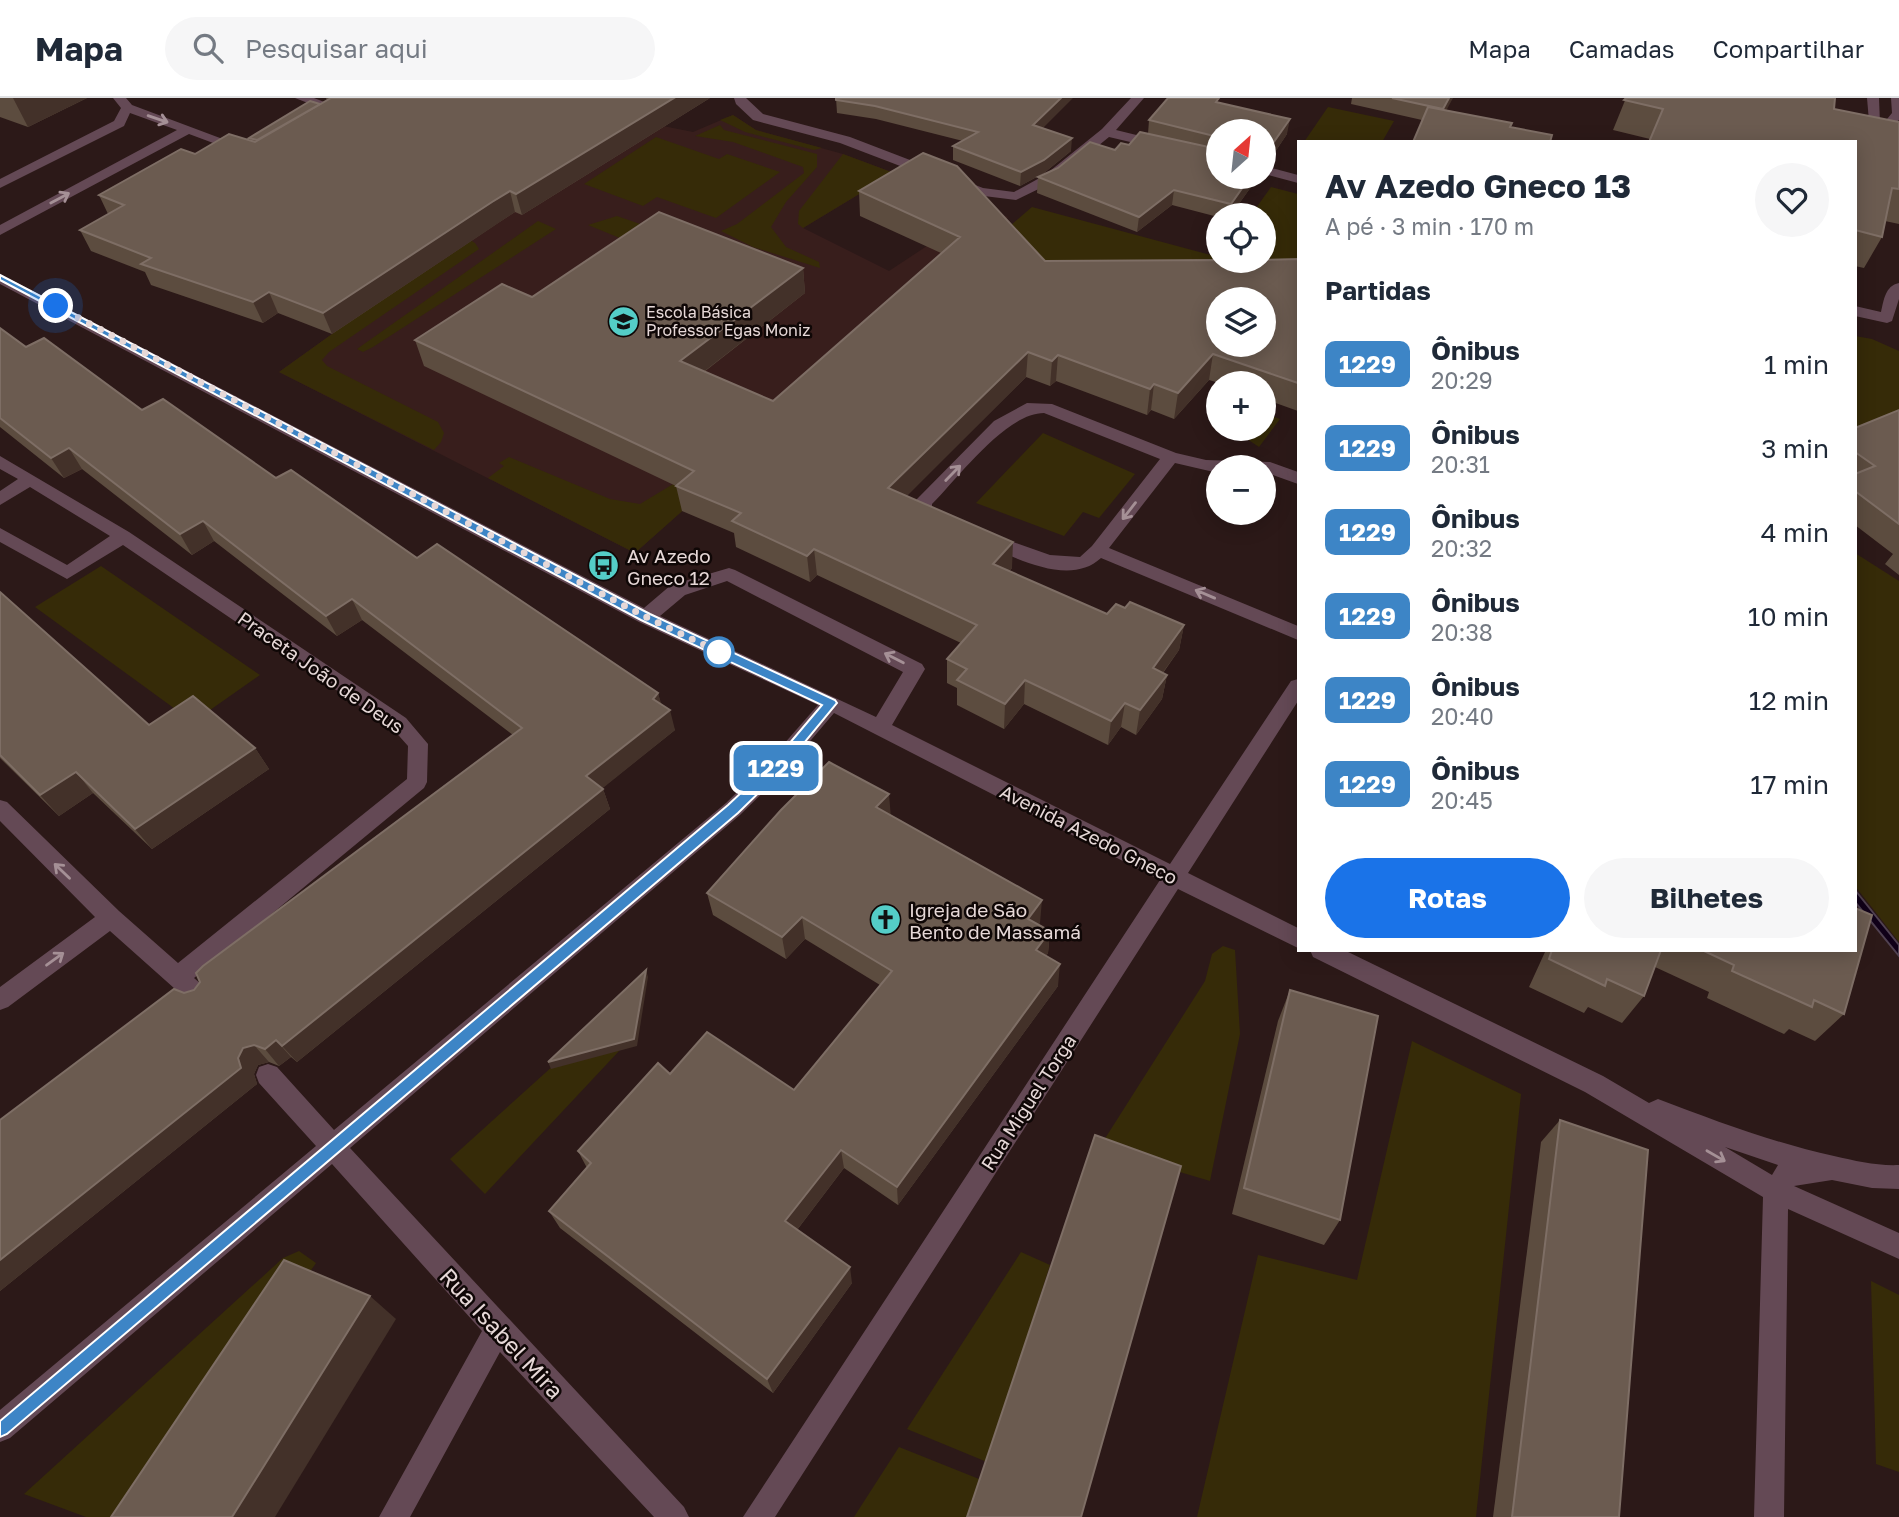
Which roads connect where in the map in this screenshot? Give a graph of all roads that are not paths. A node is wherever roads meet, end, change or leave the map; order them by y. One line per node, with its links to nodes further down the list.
1 (301, 98): 8 (street)
2 (740, 98): 11 (street)
3 (1138, 98): 11 (street)
4 (1873, 98): 7 (street)
5 (1897, 98): 9 (street)
6 (123, 103): 10 (street, one-way to 10); 16 (street)
7 (1875, 121)
8 (318, 124)
9 (1889, 124)
10 (188, 129): 13 (street); 17 (street, one-way to 10)
11 (1107, 132): 12 (street)
12 (1168, 147)
13 (262, 156)
14 (1276, 173): 15 (street)
15 (1297, 179)
16 (0, 184)
17 (0, 230)
18 (0, 278): 34 (street, Avenida Azedo Gneco)
19 (1899, 287): 21 (street)
20 (1857, 312): 21 (street)
21 (1893, 321)
22 (1171, 457): 24 (street); 33 (street, one-way to 33); 33 (street, one-way to 22)
23 (0, 461): 27 (street, Praceta João de Deus)
24 (1206, 466)
25 (1276, 469): 26 (street)
26 (1297, 478)
27 (29, 480): 30 (street); 32 (street, Praceta João de Deus)
28 (1276, 485): 29 (street)
29 (1297, 493)
30 (0, 499)
31 (0, 534): 32 (street)
32 (123, 536): 44 (street, Praceta João de Deus)
33 (1098, 550): 35 (street, one-way to 33)
34 (646, 617): 37 (street, Avenida Azedo Gneco); 38 (street, one-way to 34)
35 (1297, 633)
36 (1297, 688): 40 (street, Rua Miguel Torga)
37 (831, 703): 38 (street, Avenida Azedo Gneco); 49 (street)
38 (879, 729): 40 (street, Avenida Azedo Gneco)
39 (0, 808): 41 (street, one-way to 39)
40 (1174, 877): 42 (street, Avenida Azedo Gneco); 58 (street, Rua Miguel Torga)
41 (111, 918): 44 (street); 46 (street, one-way to 41)
42 (1297, 938)
43 (1325, 952): 48 (street)
44 (177, 978): 45 (street)
45 (201, 998)
46 (0, 1000)
47 (268, 1075): 49 (street, Rua Isabel Mira)
48 (1594, 1084): 50 (street); 52 (street, one-way to 52)
49 (333, 1147): 54 (street, Rua Isabel Mira); 55 (street)
50 (1832, 1168): 51 (street); 52 (street)
51 (1899, 1177)
52 (1776, 1191): 53 (street); 59 (street)
53 (1899, 1246)
54 (498, 1329): 56 (street); 57 (street, Rua Isabel Mira)
55 (0, 1428)
56 (394, 1517)
57 (674, 1517)
58 (758, 1517)
59 (1769, 1517)

